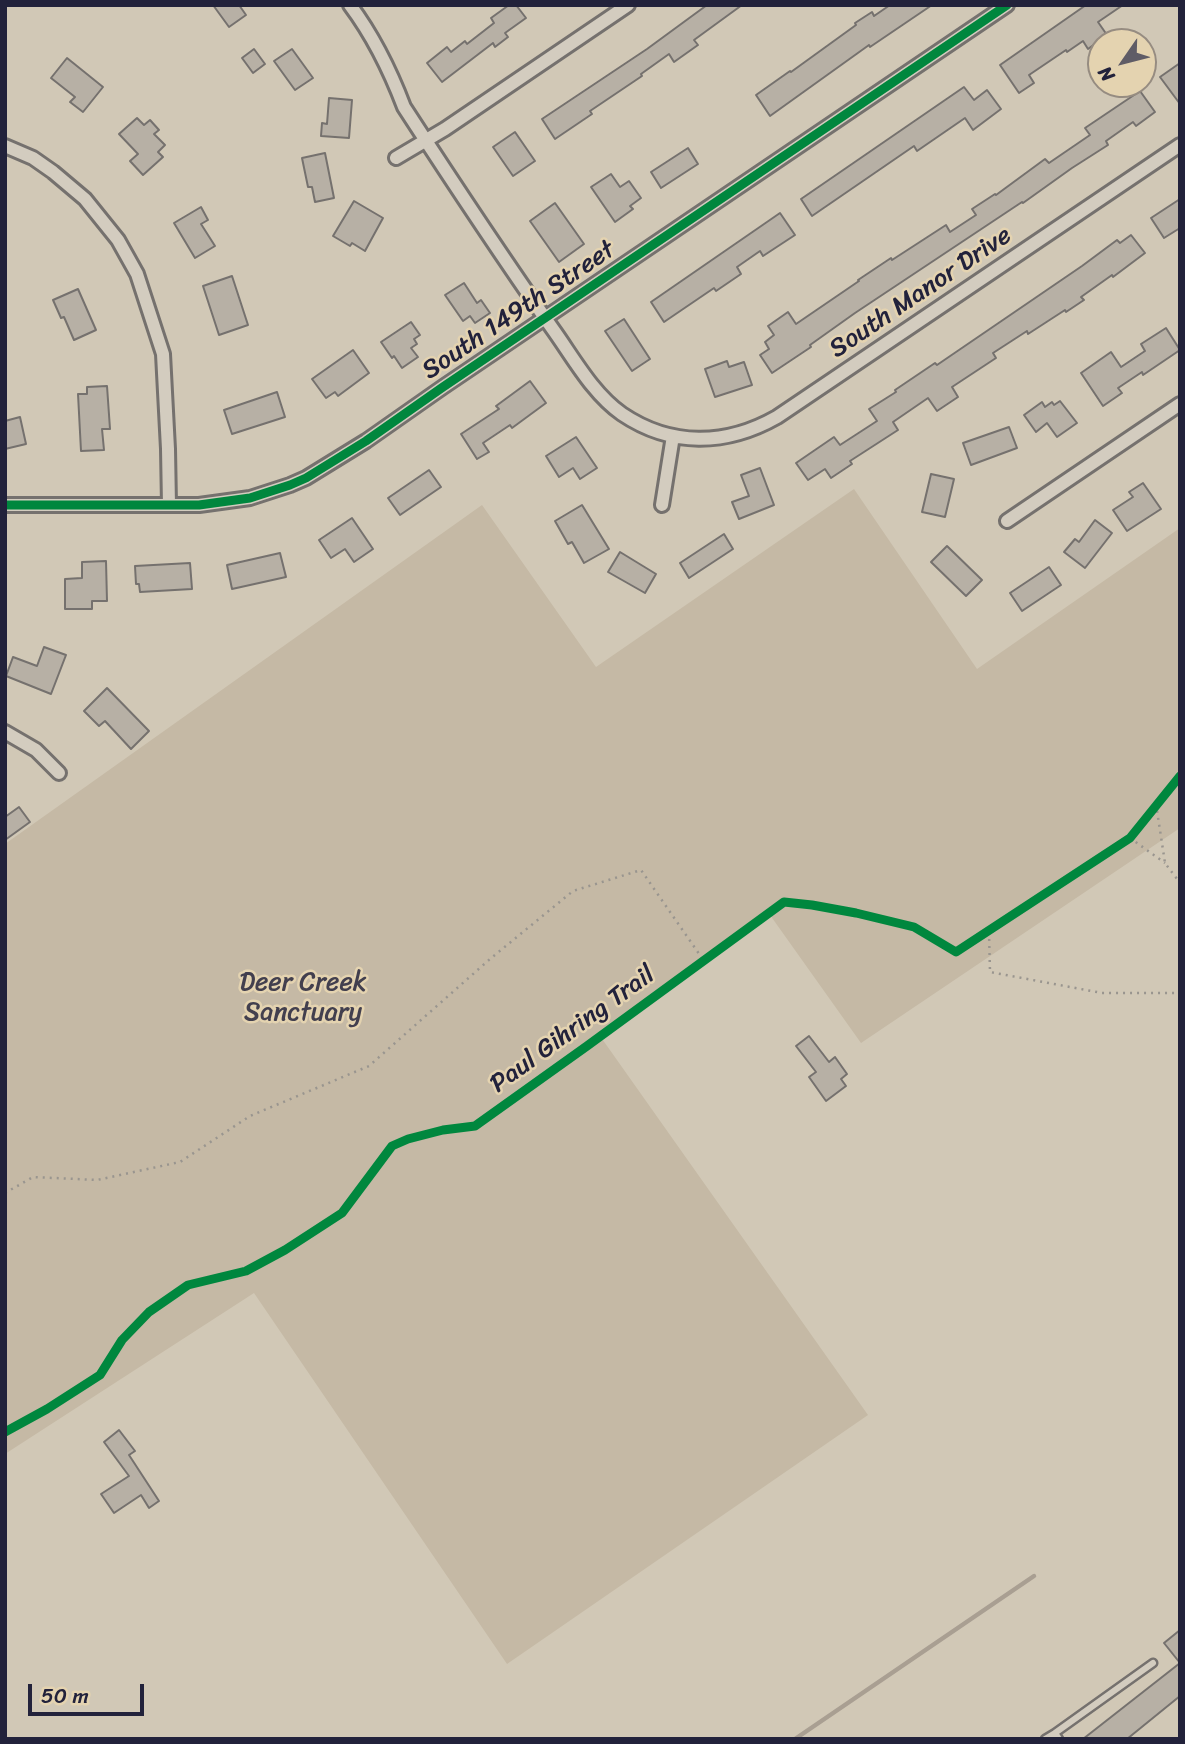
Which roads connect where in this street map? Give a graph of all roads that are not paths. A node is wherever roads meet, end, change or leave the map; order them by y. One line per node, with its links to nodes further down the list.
1 (350, 5): 4 (street, South Manor Drive)
2 (628, 5): 4 (street)
3 (1007, 5): 8 (street, South 149th Street)
4 (426, 140): 7 (street); 8 (street, South Manor Drive)
5 (1180, 145): 10 (street, South Manor Drive)
6 (5, 146): 12 (street)
7 (396, 158)
8 (546, 318): 10 (street, South Manor Drive); 12 (street, South 149th Street)
9 (1180, 404): 14 (street)
10 (673, 436): 13 (street)
11 (5, 505): 12 (street, South 149th Street)
12 (169, 505)
13 (662, 505)
14 (1007, 521)
15 (5, 732): 16 (street)
16 (59, 773)
17 (1153, 1664): 18 (lane)
18 (1057, 1736): 19 (lane)
19 (1045, 1739)

